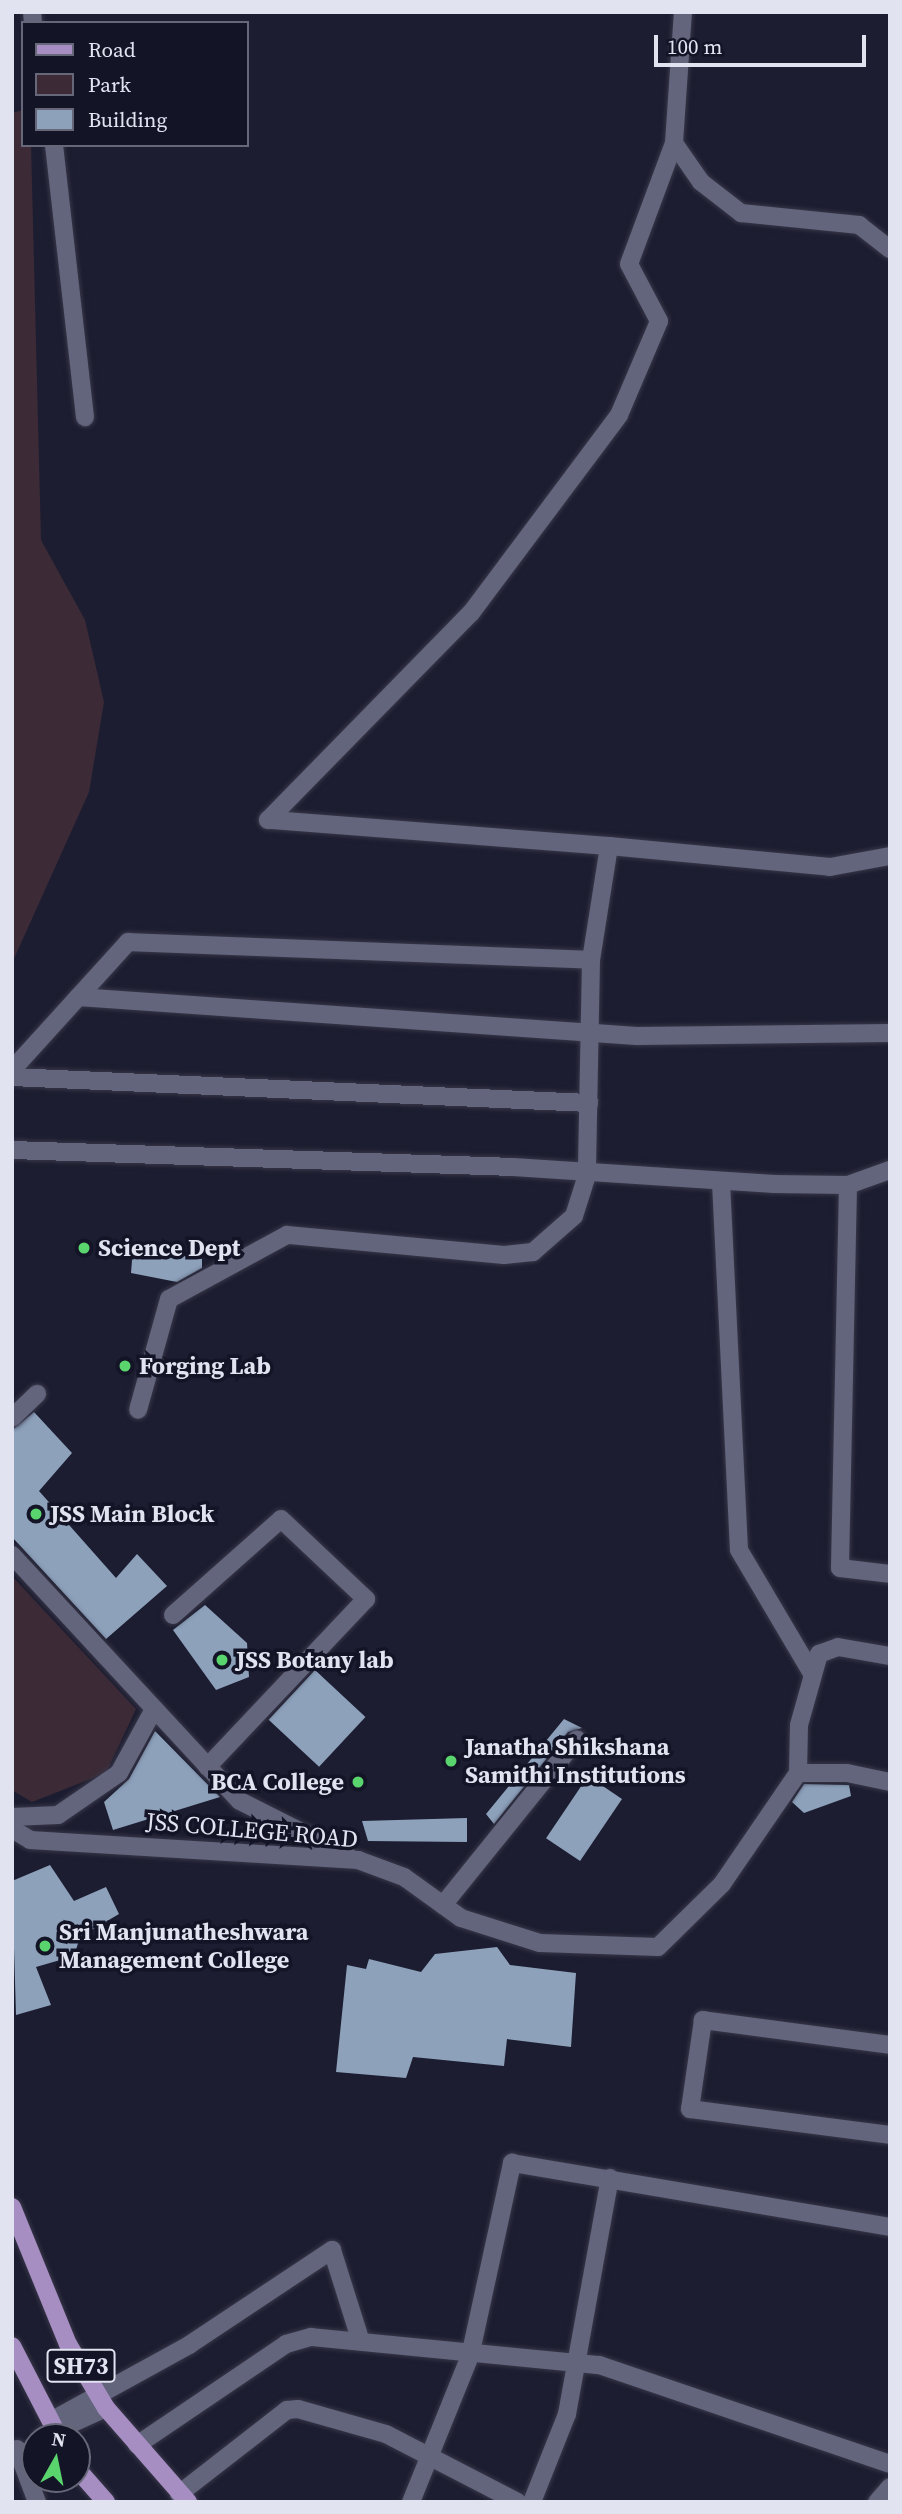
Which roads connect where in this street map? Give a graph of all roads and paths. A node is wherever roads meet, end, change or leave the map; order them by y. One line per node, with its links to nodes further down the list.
1 (683, 12): 2 (street)
2 (674, 144): 4 (street); 6 (street)
3 (54, 147): 5 (street)
4 (890, 249)
5 (85, 417)
6 (609, 846): 7 (street); 8 (street)
7 (890, 856)
8 (591, 960): 9 (street); 10 (street)
9 (78, 997): 10 (street); 12 (street)
10 (592, 1033): 11 (street); 14 (street)
11 (890, 1033)
12 (12, 1070)
13 (12, 1077): 14 (street)
14 (589, 1103): 17 (street)
15 (12, 1150): 17 (street)
16 (890, 1170): 19 (street)
17 (587, 1175): 18 (street); 21 (street)
18 (721, 1182): 19 (street); 27 (street)
19 (848, 1185): 24 (street)
20 (37, 1394): 22 (street)
21 (138, 1410)
22 (12, 1419)
23 (12, 1555): 28 (street)
24 (890, 1574)
25 (173, 1615): 30 (street)
26 (890, 1656): 27 (street)
27 (813, 1675): 31 (street)
28 (154, 1709): 30 (street); 33 (street)
29 (577, 1739): 36 (street)
30 (207, 1767): 35 (street)
31 (798, 1773): 32 (street); 36 (street, JSS COLLEGE ROAD)
32 (890, 1782)
33 (12, 1818)
34 (12, 1829): 35 (street, JSS COLLEGE ROAD)
35 (358, 1860): 36 (street, JSS COLLEGE ROAD)
36 (443, 1905)
37 (890, 2045): 38 (street)
38 (890, 2135)
39 (610, 2178): 41 (street); 44 (street); 45 (street)
40 (12, 2207): 46 (main road, SH73)
41 (890, 2227)
42 (361, 2342): 44 (street); 46 (street); 49 (street)
43 (12, 2346): 47 (main road, SH73)
44 (470, 2356): 45 (street); 51 (street)
45 (575, 2363): 52 (street); 60 (street)
46 (103, 2403): 48 (street); 49 (main road, SH73)
47 (48, 2423)
48 (67, 2423)
49 (136, 2445): 55 (main road, SH73)
50 (15, 2450): 56 (street)
51 (434, 2456): 55 (street); 58 (street); 59 (street)
52 (890, 2465)
53 (91, 2485): 57 (main road)
54 (890, 2487): 61 (street)
55 (183, 2498)
56 (37, 2502)
57 (106, 2502)
58 (411, 2502)
59 (518, 2502)
60 (532, 2502)
61 (877, 2502)

